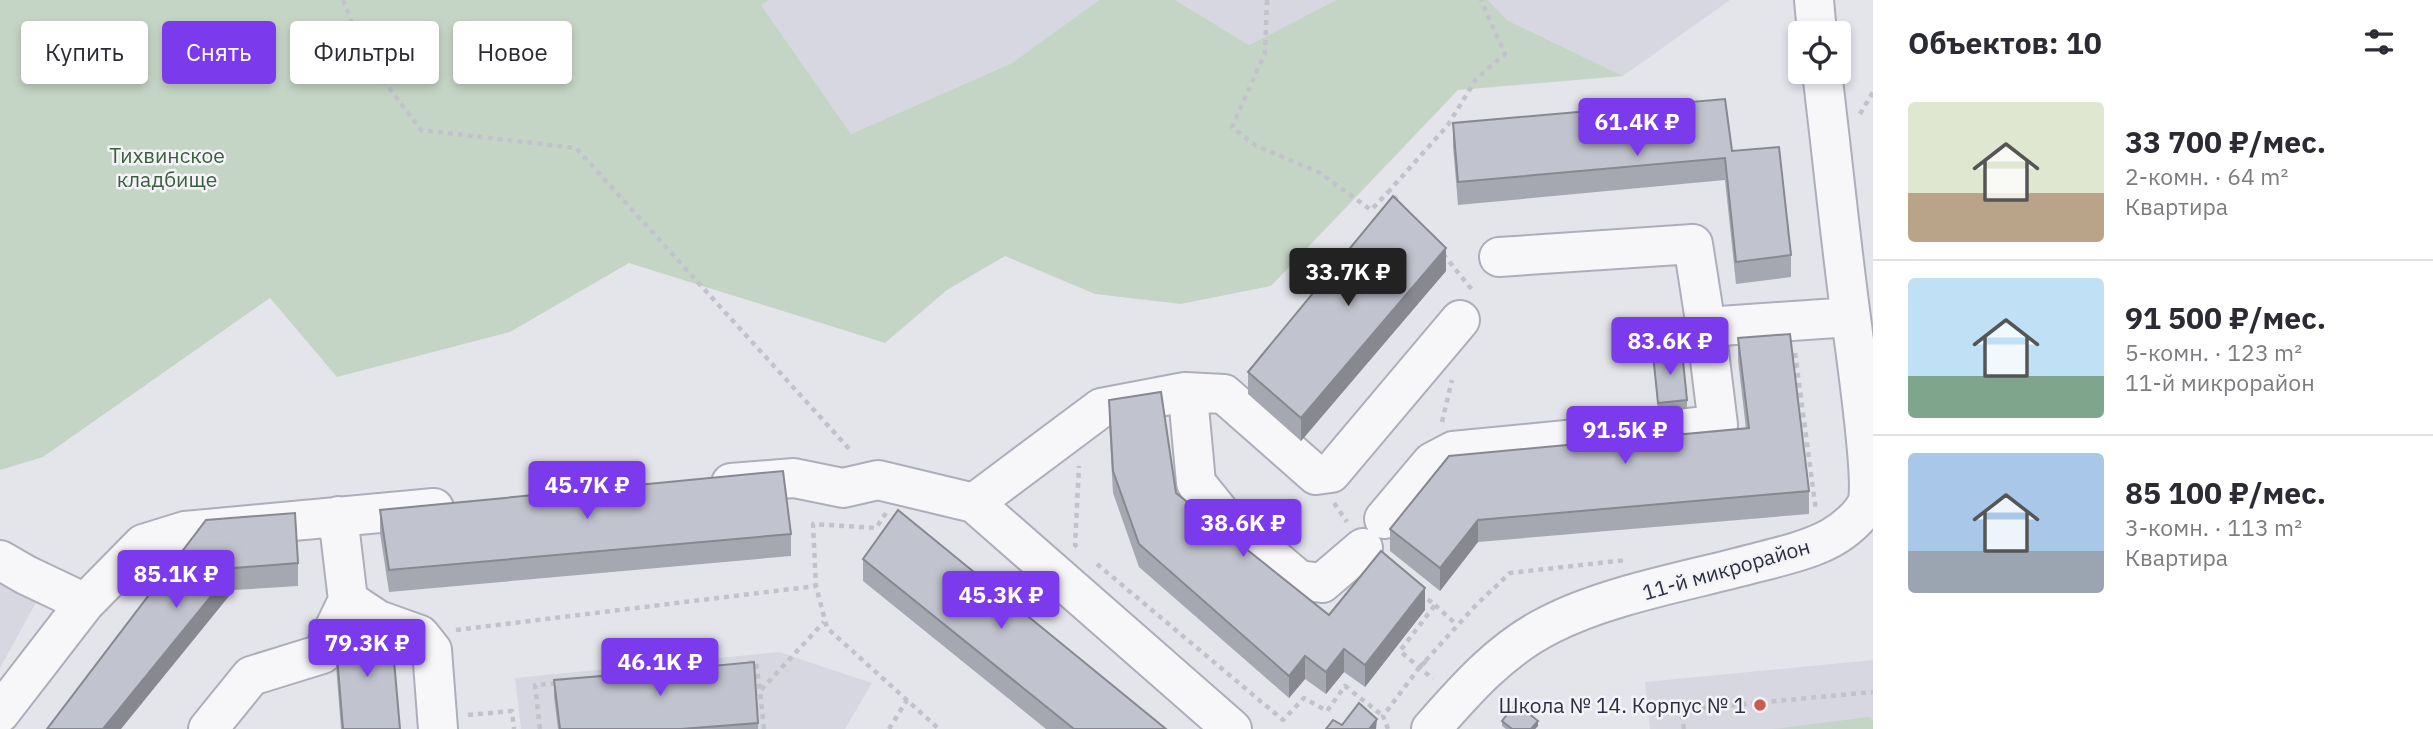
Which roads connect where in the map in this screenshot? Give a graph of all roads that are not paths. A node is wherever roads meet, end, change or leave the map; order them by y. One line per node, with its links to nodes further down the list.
1 (1814, 0): 2 (street)
2 (1816, 21)
3 (1823, 84): 6 (street, 11-й микрорайон)
4 (1499, 257): 7 (street)
5 (1468, 307): 8 (street)
6 (1851, 317): 7 (street); 9 (street, 11-й микрорайон)
7 (1706, 327): 8 (street)
8 (1185, 392): 11 (street)
9 (1871, 429): 21 (street, 11-й микрорайон)
10 (699, 486): 11 (street)
11 (974, 503): 20 (street)
12 (470, 505): 13 (street)
13 (338, 516): 15 (street); 16 (street)
14 (0, 560): 16 (street)
15 (348, 600): 18 (street); 19 (street)
16 (85, 603): 17 (street)
17 (0, 713)
18 (437, 723)
19 (208, 729)
20 (1232, 729)
21 (1431, 729)

